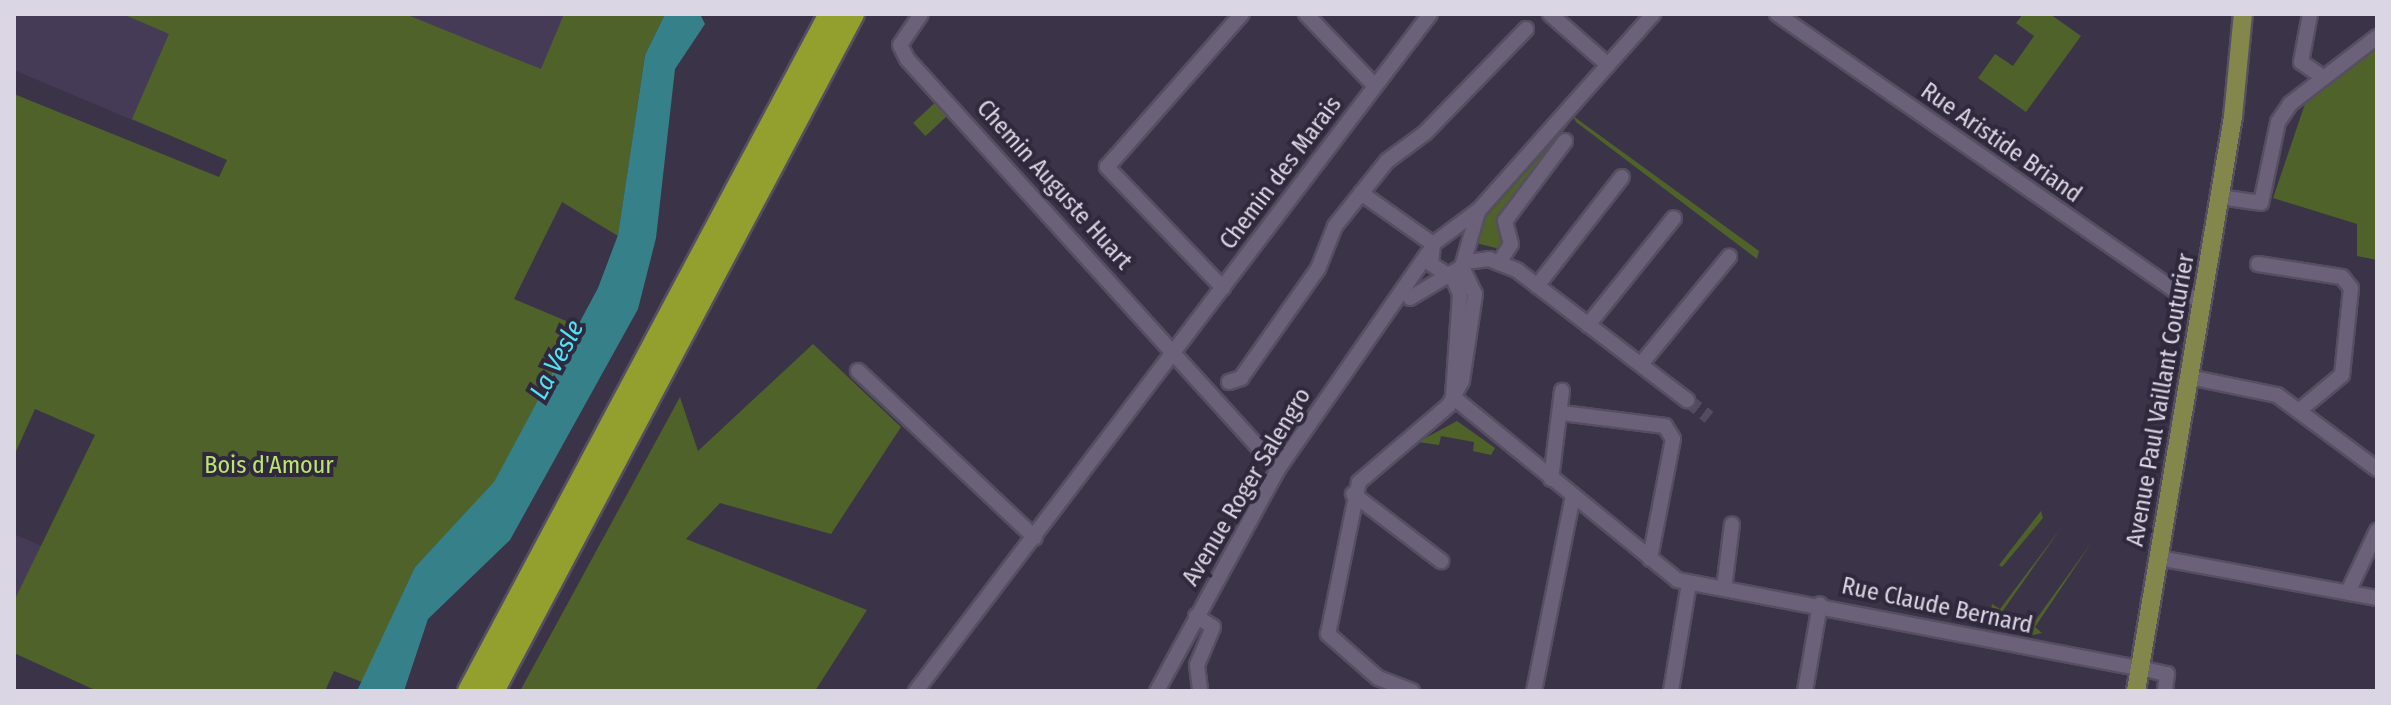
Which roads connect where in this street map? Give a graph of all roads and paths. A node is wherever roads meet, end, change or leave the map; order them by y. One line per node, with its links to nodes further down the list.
1 (830, 14): 61 (highway)
2 (853, 14): 62 (highway)
3 (921, 14): 33 (street, Chemin Auguste Huart)
4 (1242, 14): 29 (street, Chemin des Marais)
5 (1306, 14): 16 (street, Chemin des Marais)
6 (1430, 14): 16 (street, Chemin des Marais)
7 (1550, 14): 14 (street)
8 (1653, 14): 14 (street, Avenue Roger Salengro)
9 (1777, 14): 30 (street, Rue Aristide Briand)
10 (2243, 14): 20 (main road, Avenue Paul Vaillant Couturier)
11 (2310, 14): 15 (street)
12 (1526, 29): 19 (street)
13 (2377, 37): 15 (street)
14 (1608, 65): 21 (street, Avenue Roger Salengro)
15 (2324, 78): 20 (street)
16 (1374, 85): 29 (street, Chemin des Marais)
17 (1565, 141): 25 (street)
18 (1622, 177): 28 (street)
19 (1361, 193): 23 (street); 37 (street)
20 (2220, 197): 30 (main road, Avenue Paul Vaillant Couturier)
21 (1480, 209): 23 (street, Avenue Roger Salengro); 27 (street, Avenue Roger Salengro)
22 (1674, 218): 32 (street)
23 (1436, 244): 27 (street); 27 (street); 31 (street, Avenue Roger Salengro)
24 (1729, 257): 34 (street)
25 (1499, 263): 27 (street); 28 (street)
26 (2258, 264): 41 (street)
27 (1458, 265): 31 (street, Avenue Roger Salengro); 39 (street)
28 (1537, 286): 32 (street)
29 (1223, 288): 33 (street, Chemin des Marais)
30 (2203, 299): 36 (main road, Avenue Paul Vaillant Couturier)
31 (1391, 315): 43 (street, Avenue Roger Salengro)
32 (1588, 325): 34 (street)
33 (1176, 355): 43 (street, Chemin Auguste Huart); 50 (street)
34 (1641, 364): 40 (street)
35 (858, 371): 50 (street)
36 (2189, 377): 41 (street); 51 (main road, Avenue Paul Vaillant Couturier)
37 (1229, 382)
38 (1562, 391): 42 (street)
39 (1453, 397): 45 (street, Rue Claude Bernard); 46 (street)
40 (1687, 400)
41 (2300, 410): 44 (street)
42 (1562, 413): 45 (street); 52 (street)
43 (1278, 469): 59 (street, Avenue Roger Salengro)
44 (2377, 469)
45 (1551, 479): 47 (street, Rue Claude Bernard)
46 (1353, 494): 53 (street); 66 (street)
47 (1573, 496): 52 (street, Rue Claude Bernard); 67 (street)
48 (1732, 524): 55 (street)
49 (2377, 531): 56 (street)
50 (1035, 538): 63 (street)
51 (2159, 558): 56 (street); 60 (main road, Avenue Paul Vaillant Couturier)
52 (1650, 559): 54 (street, Rue Claude Bernard)
53 (1441, 561)
54 (1689, 584): 55 (street, Rue Claude Bernard); 68 (street)
55 (1724, 589): 58 (street, Rue Claude Bernard)
56 (2348, 592): 57 (street)
57 (2377, 598)
58 (1820, 604): 60 (street, Rue Claude Bernard); 69 (street)
59 (1196, 616): 64 (street, Avenue Roger Salengro); 65 (street)
60 (2140, 668): 70 (main road, Avenue Paul Vaillant Couturier); 71 (street, Rue Claude Bernard)
61 (469, 691)
62 (493, 691)
63 (916, 691)
64 (1157, 691)
65 (1200, 691)
66 (1412, 691)
67 (1534, 691)
68 (1671, 691)
69 (1805, 691)
70 (2136, 691)
71 (2165, 691)

